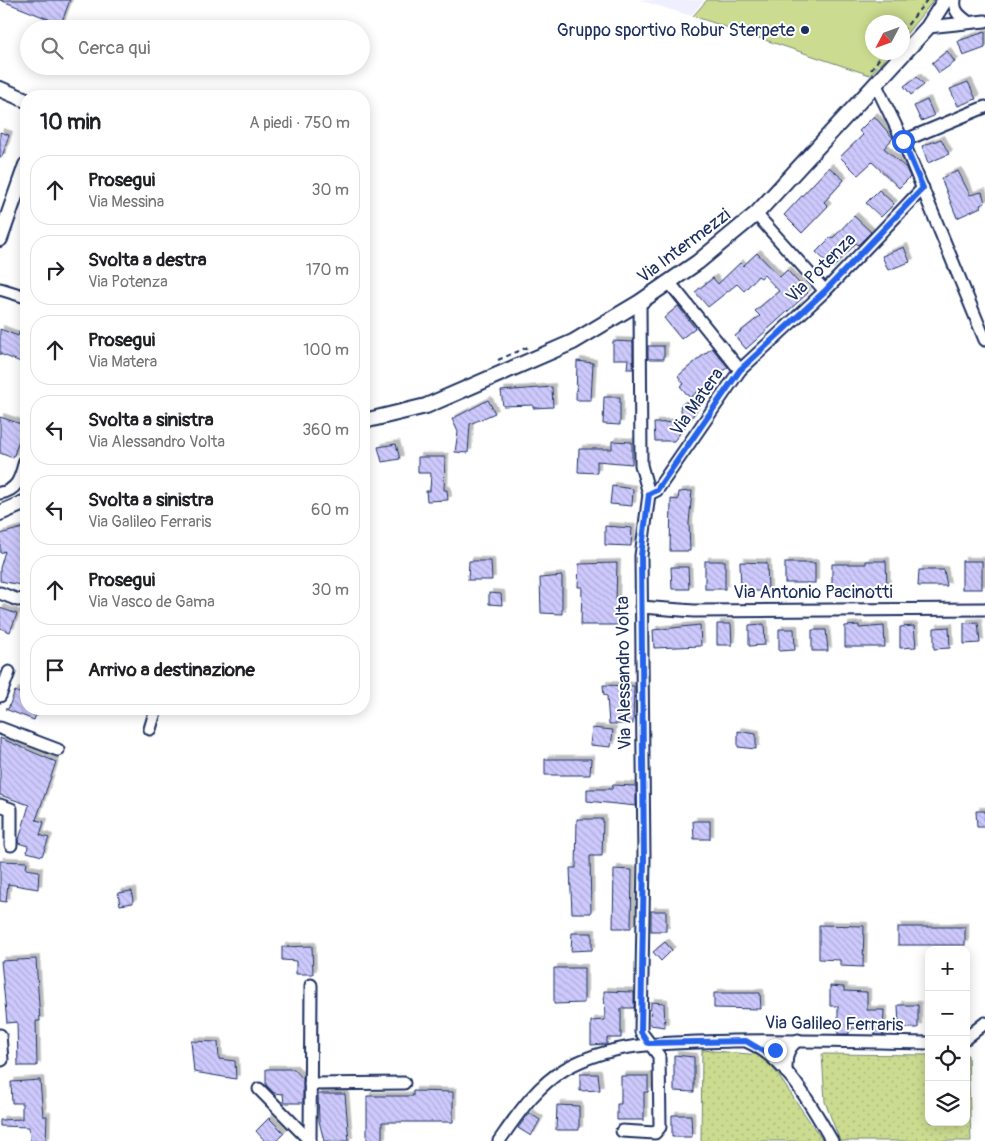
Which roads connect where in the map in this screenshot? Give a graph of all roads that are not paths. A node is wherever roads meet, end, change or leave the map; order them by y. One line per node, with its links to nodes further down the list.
1 (945, 0): 5 (street, Via Intermezzi)
2 (955, 0): 4 (street)
3 (985, 21): 4 (street)
4 (968, 22): 5 (street)
5 (928, 27): 6 (street, Via Intermezzi)
6 (872, 78): 10 (street); 13 (street, Via Intermezzi)
7 (0, 89): 8 (street)
8 (20, 97)
9 (985, 107): 10 (street)
10 (903, 141): 12 (street)
11 (20, 182): 14 (street)
12 (923, 188): 17 (street, Via Potenza); 20 (street)
13 (756, 214): 15 (street, Via Intermezzi); 17 (street)
14 (0, 238)
15 (669, 282): 19 (street, Via Intermezzi); 21 (street, Via Matera)
16 (0, 289): 18 (street)
17 (825, 291): 21 (street, Via Potenza)
18 (20, 295)
19 (640, 302): 22 (street, Via Intermezzi); 25 (street, Via Alessandro Volta)
20 (985, 340)
21 (740, 370): 25 (street, Via Matera)
22 (370, 420)
23 (20, 476): 24 (street)
24 (0, 493)
25 (649, 494): 32 (street, Via Alessandro Volta)
26 (20, 503): 28 (street)
27 (20, 504): 29 (street)
28 (0, 506)
29 (0, 513)
30 (0, 592): 31 (street)
31 (20, 600)
32 (641, 607): 33 (street, Via Antonio Pacinotti); 50 (street, Via Alessandro Volta)
33 (985, 609)
34 (9, 672): 35 (street)
35 (0, 696)
36 (154, 715): 38 (street)
37 (0, 728): 39 (street)
38 (150, 729)
39 (58, 750)
40 (0, 805): 41 (street)
41 (10, 845)
42 (311, 985): 57 (street)
43 (985, 1023): 46 (street)
44 (0, 1025): 45 (street)
45 (0, 1035): 54 (street)
46 (969, 1036)
47 (779, 1040): 48 (street, Via Galileo Ferraris); 49 (street, Via Galileo Ferraris); 52 (street); 53 (street)
48 (798, 1040): 51 (street, Via Galileo Ferraris); 52 (street)
49 (746, 1041): 50 (street, Via Galileo Ferraris); 53 (street)
50 (648, 1043): 59 (street, Via Alessandro Volta); 61 (street)
51 (925, 1043)
52 (787, 1053): 55 (street)
53 (773, 1057): 55 (street)
54 (0, 1060)
55 (786, 1072): 62 (street)
56 (404, 1083): 57 (street)
57 (310, 1084): 60 (street)
58 (259, 1089): 60 (street)
59 (622, 1131)
60 (310, 1141)
61 (499, 1141)
62 (832, 1141)

